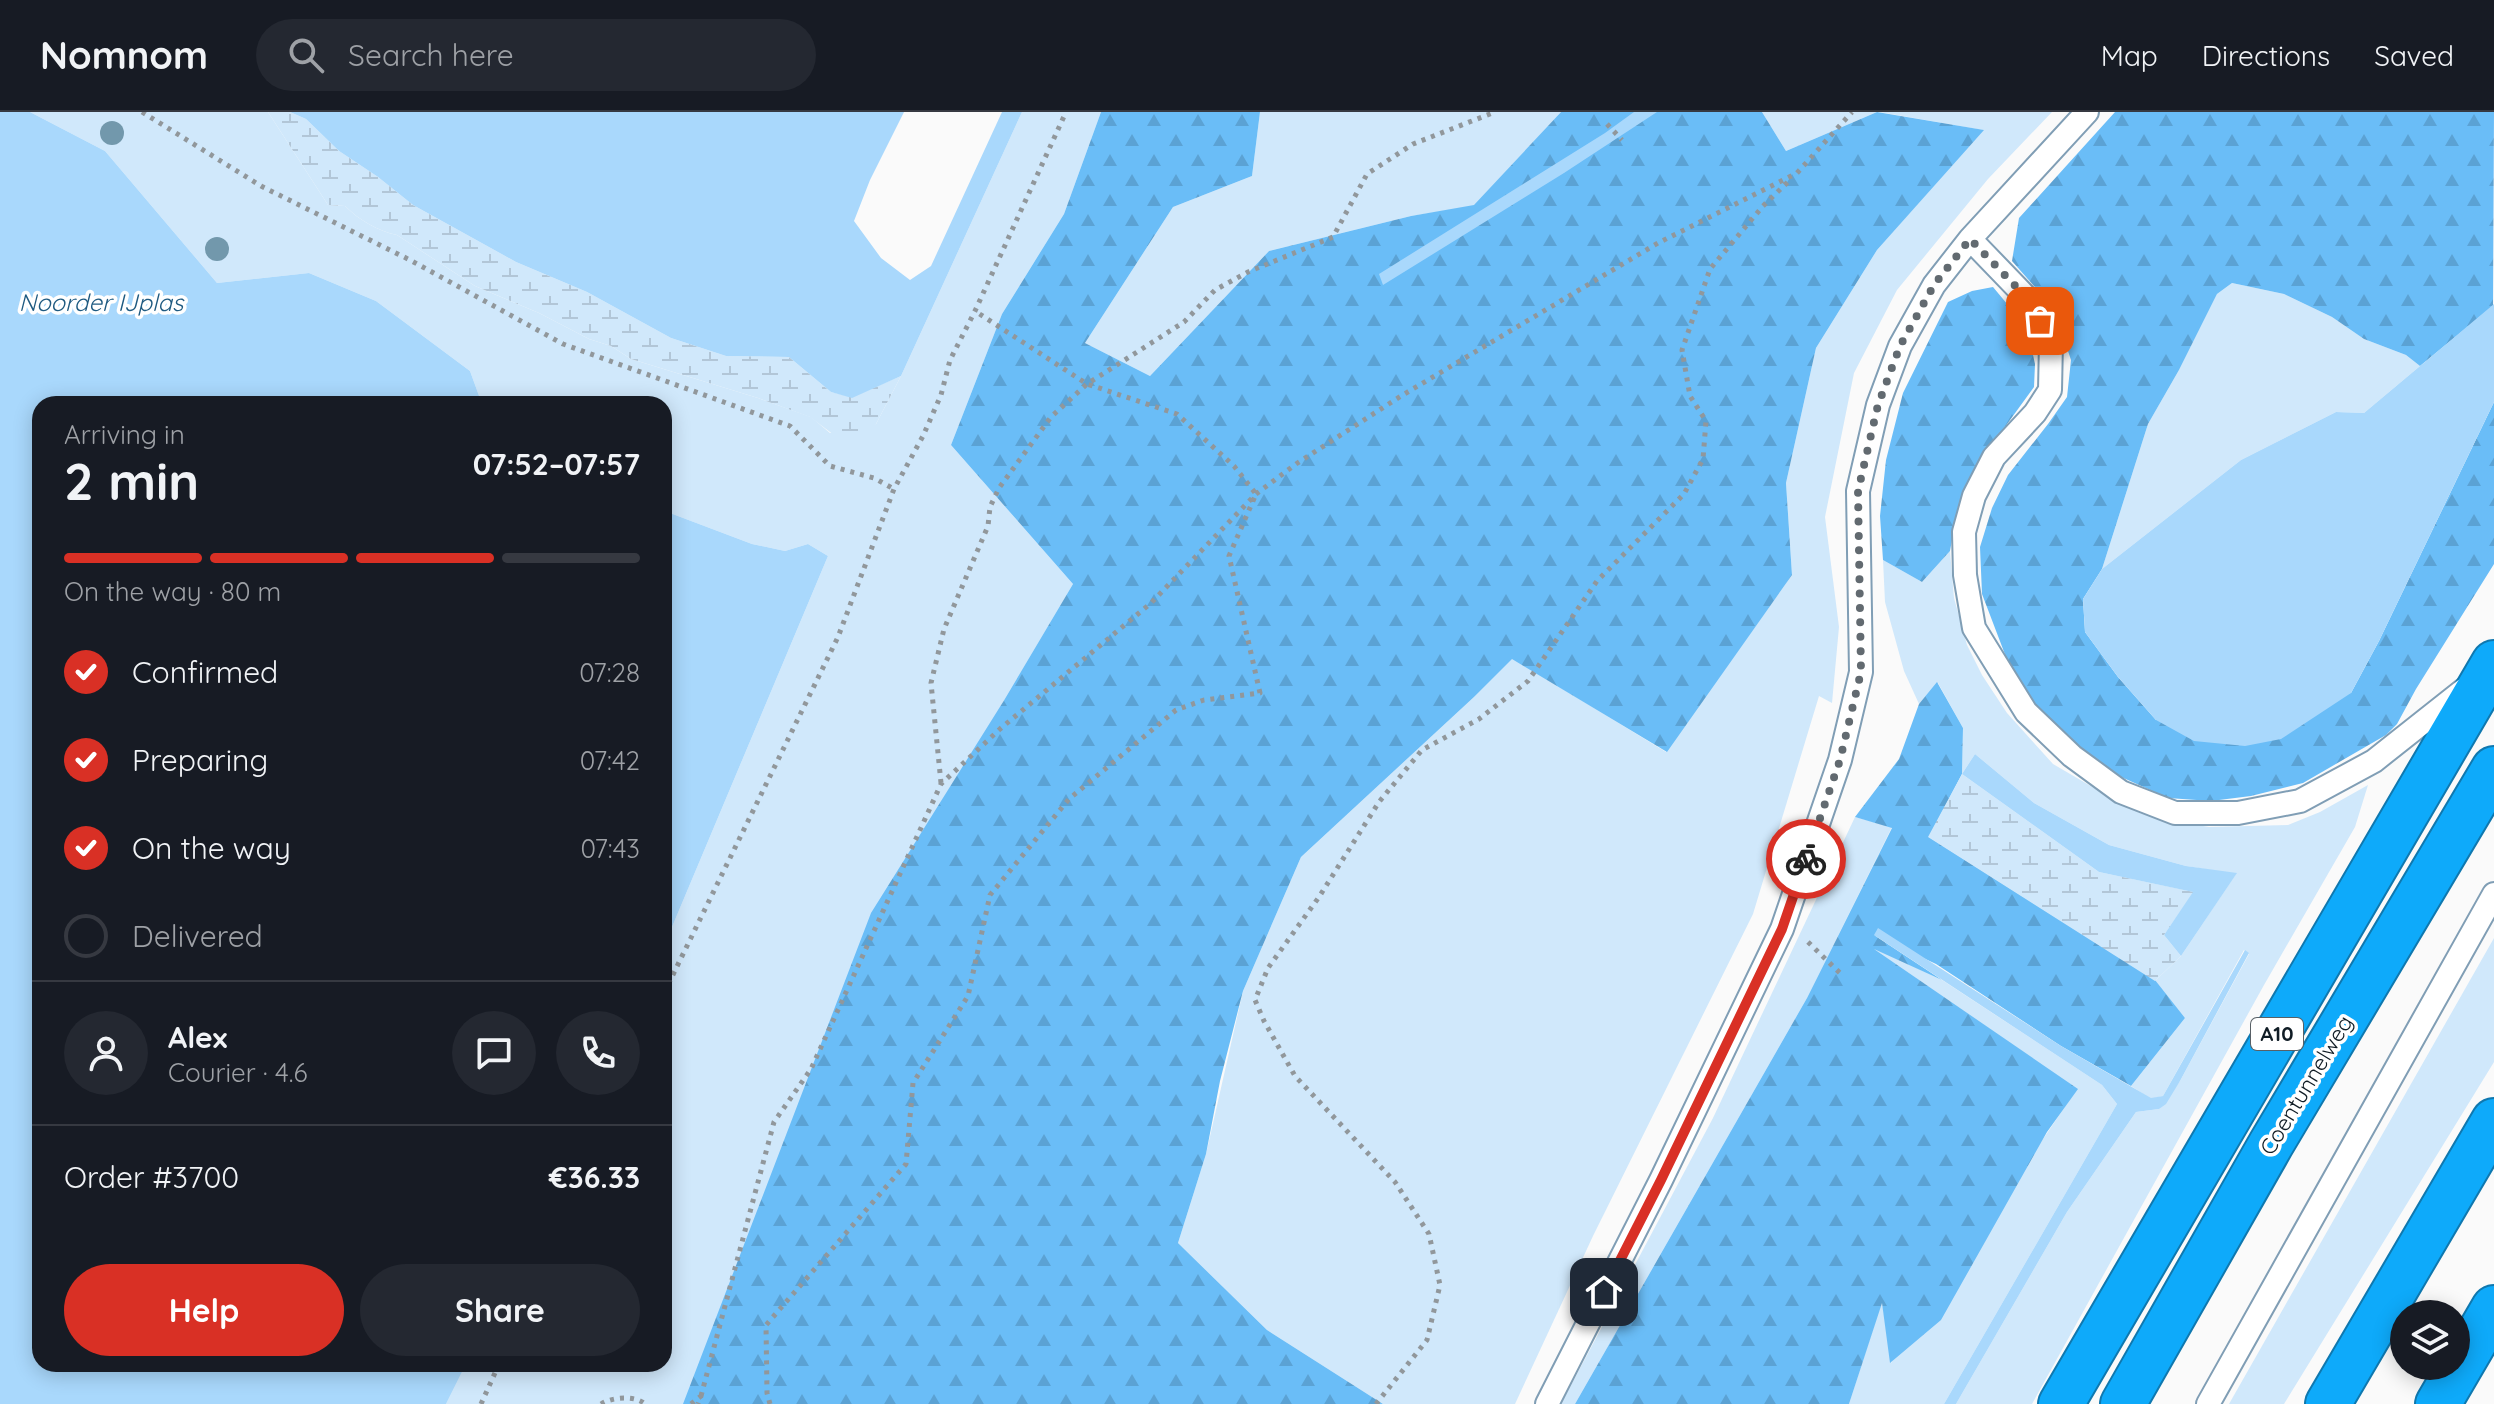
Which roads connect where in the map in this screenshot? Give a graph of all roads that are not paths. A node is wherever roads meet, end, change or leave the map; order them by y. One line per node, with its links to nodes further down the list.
1 (2087, 112): 2 (lane)
2 (1970, 239): 3 (lane); 8 (lane)
3 (2492, 666): 9 (highway, A10)
4 (2494, 769): 10 (highway, Coentunnelweg / A10)
5 (2494, 894): 11 (lane)
6 (2494, 1121): 12 (highway)
7 (2494, 1308): 13 (highway)
8 (1547, 1404)
9 (2061, 1404)
10 (2123, 1404)
11 (2208, 1404)
12 (2328, 1404)
13 (2438, 1404)

